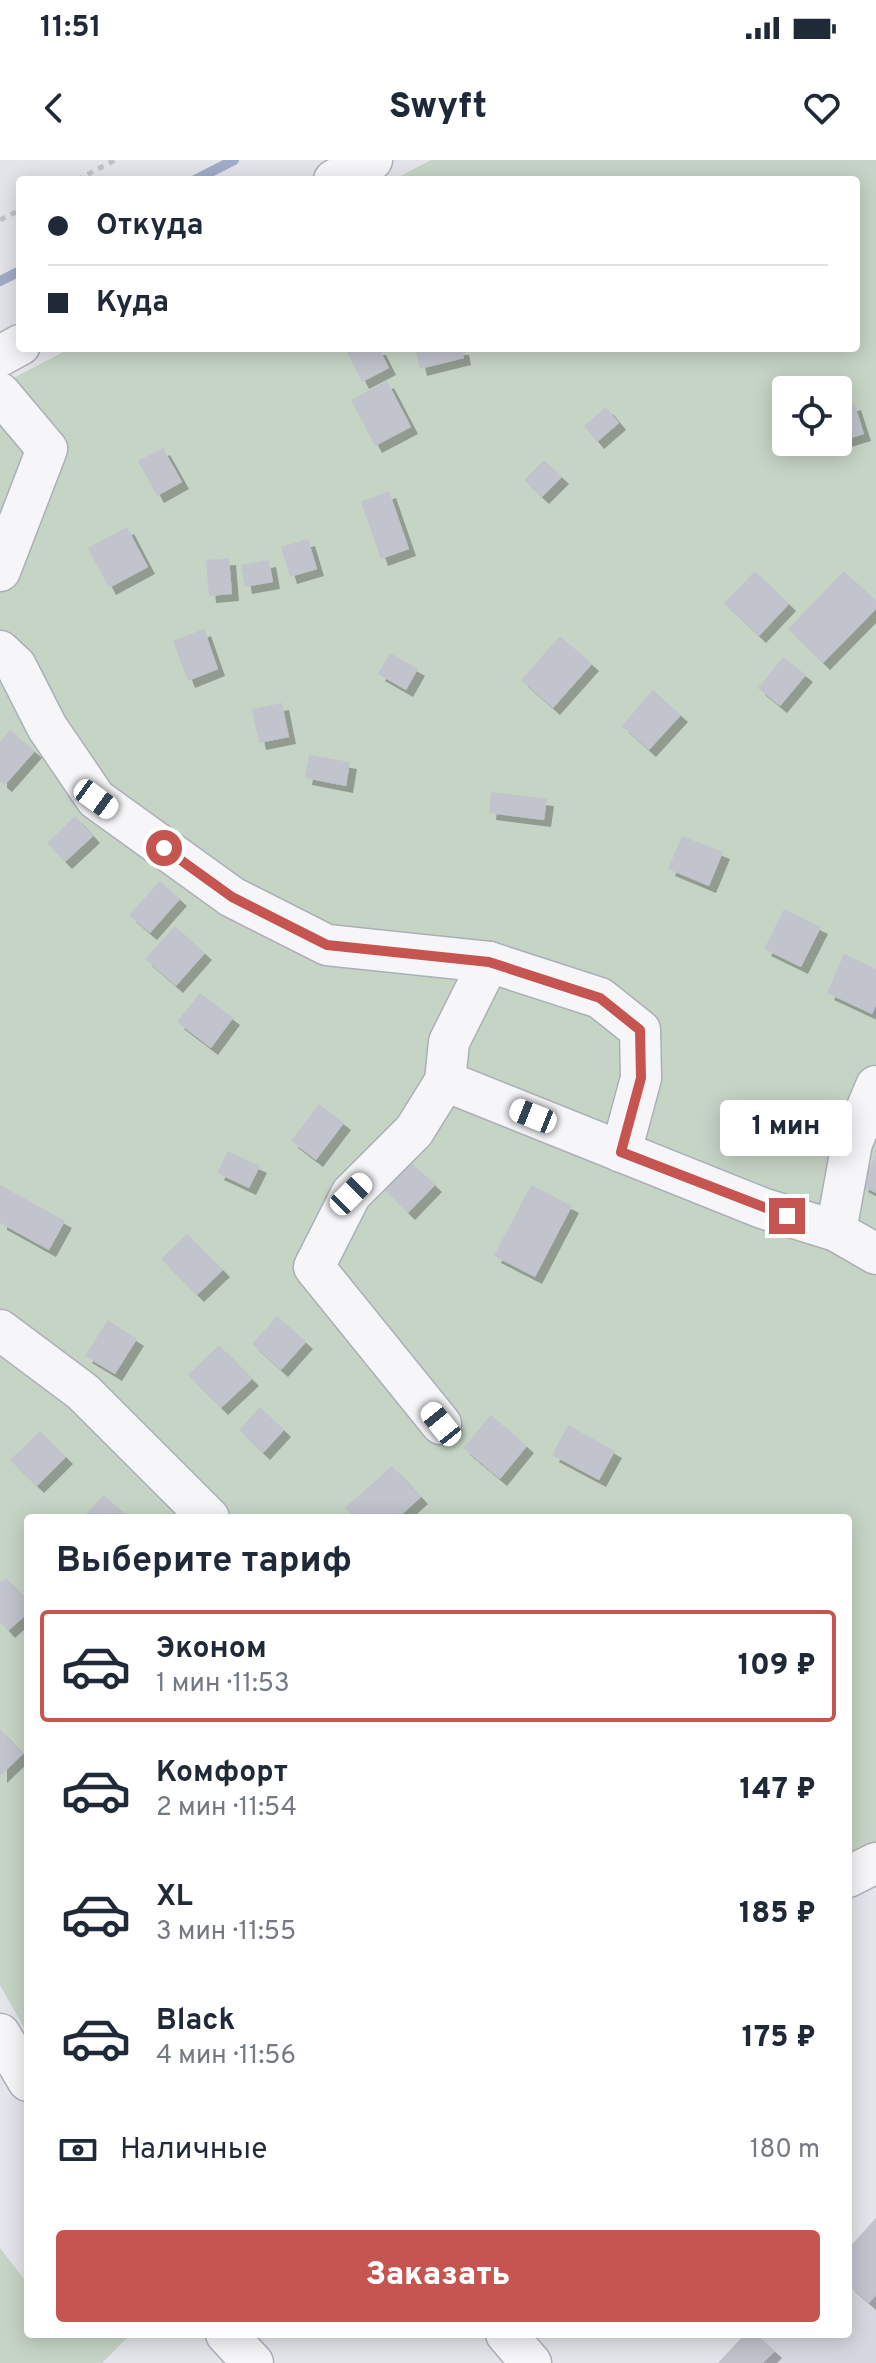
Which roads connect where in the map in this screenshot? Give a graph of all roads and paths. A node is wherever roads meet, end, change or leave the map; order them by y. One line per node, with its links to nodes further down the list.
1 (115, 160): 3 (path)
2 (372, 160): 4 (street)
3 (85, 176)
4 (342, 176)
5 (0, 393): 6 (street)
6 (0, 571)
7 (0, 651): 8 (street)
8 (489, 962): 9 (street); 11 (street)
9 (445, 1081): 11 (street); 15 (street)
10 (876, 1086): 12 (street)
11 (621, 1152): 12 (street)
12 (836, 1231): 13 (street)
13 (876, 1254)
14 (0, 1330): 16 (street)
15 (441, 1424)
16 (205, 1514)
17 (876, 1863): 18 (street)
18 (852, 1875)
19 (0, 2034): 20 (street)
20 (24, 2074)
21 (230, 2338): 23 (street)
22 (509, 2338): 24 (street)
23 (253, 2363)
24 (531, 2363)

